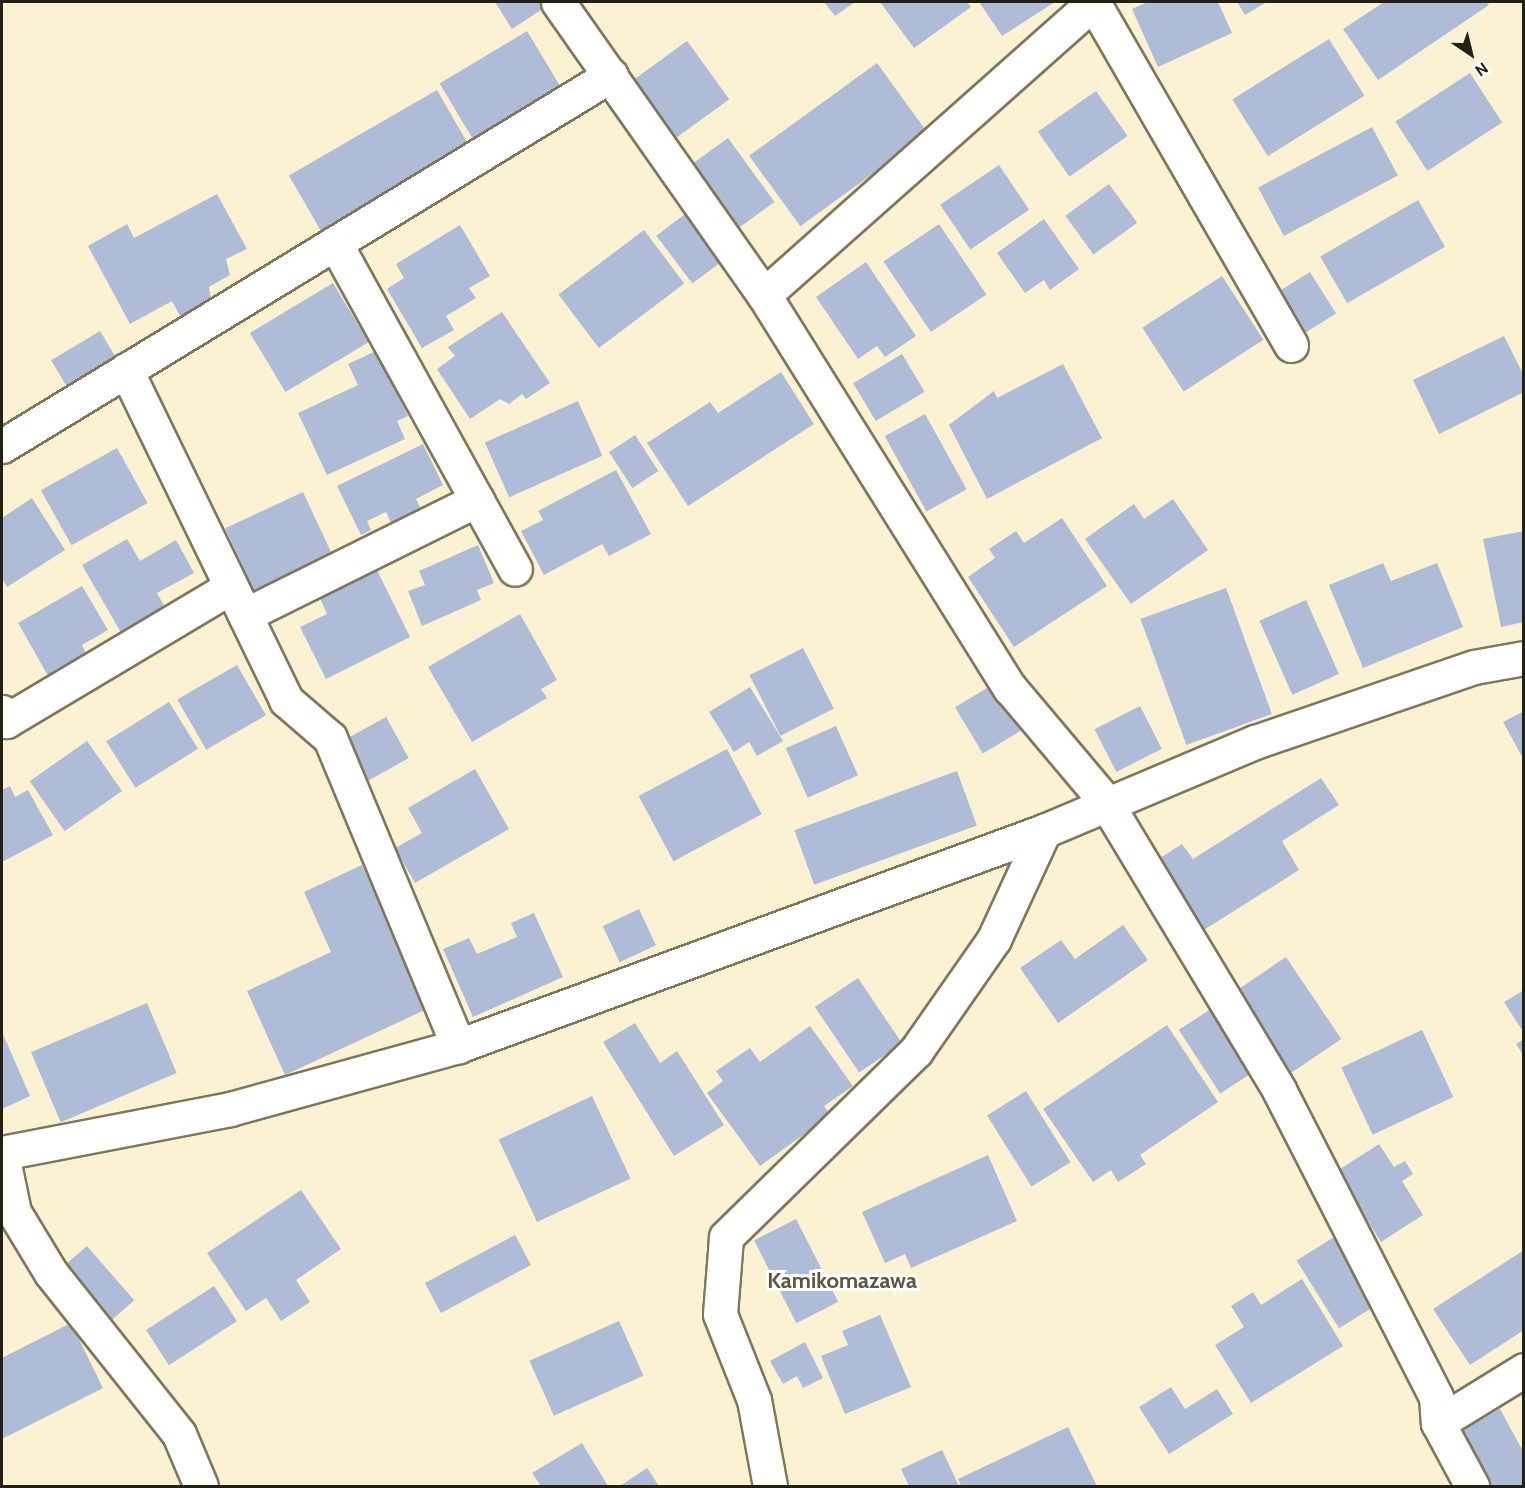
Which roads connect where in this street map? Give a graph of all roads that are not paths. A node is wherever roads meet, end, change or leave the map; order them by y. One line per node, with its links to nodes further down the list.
1 (558, 2): 3 (street)
2 (1094, 2): 5 (street); 6 (street)
3 (611, 75): 4 (street); 5 (street)
4 (335, 243): 7 (street); 9 (street)
5 (764, 295): 14 (street)
6 (1291, 345)
7 (126, 370): 8 (street); 11 (street)
8 (2, 446)
9 (477, 500): 10 (street); 11 (street)
10 (515, 569)
11 (238, 601): 13 (street); 16 (street)
12 (1524, 658): 14 (street)
13 (2, 712)
14 (1105, 801): 15 (street); 19 (street)
15 (1044, 831): 16 (street); 21 (street)
16 (458, 1046): 17 (street)
17 (2, 1153): 20 (street)
18 (1524, 1370): 19 (street)
19 (1438, 1423): 22 (street)
20 (201, 1486)
21 (770, 1486)
22 (1472, 1486)

